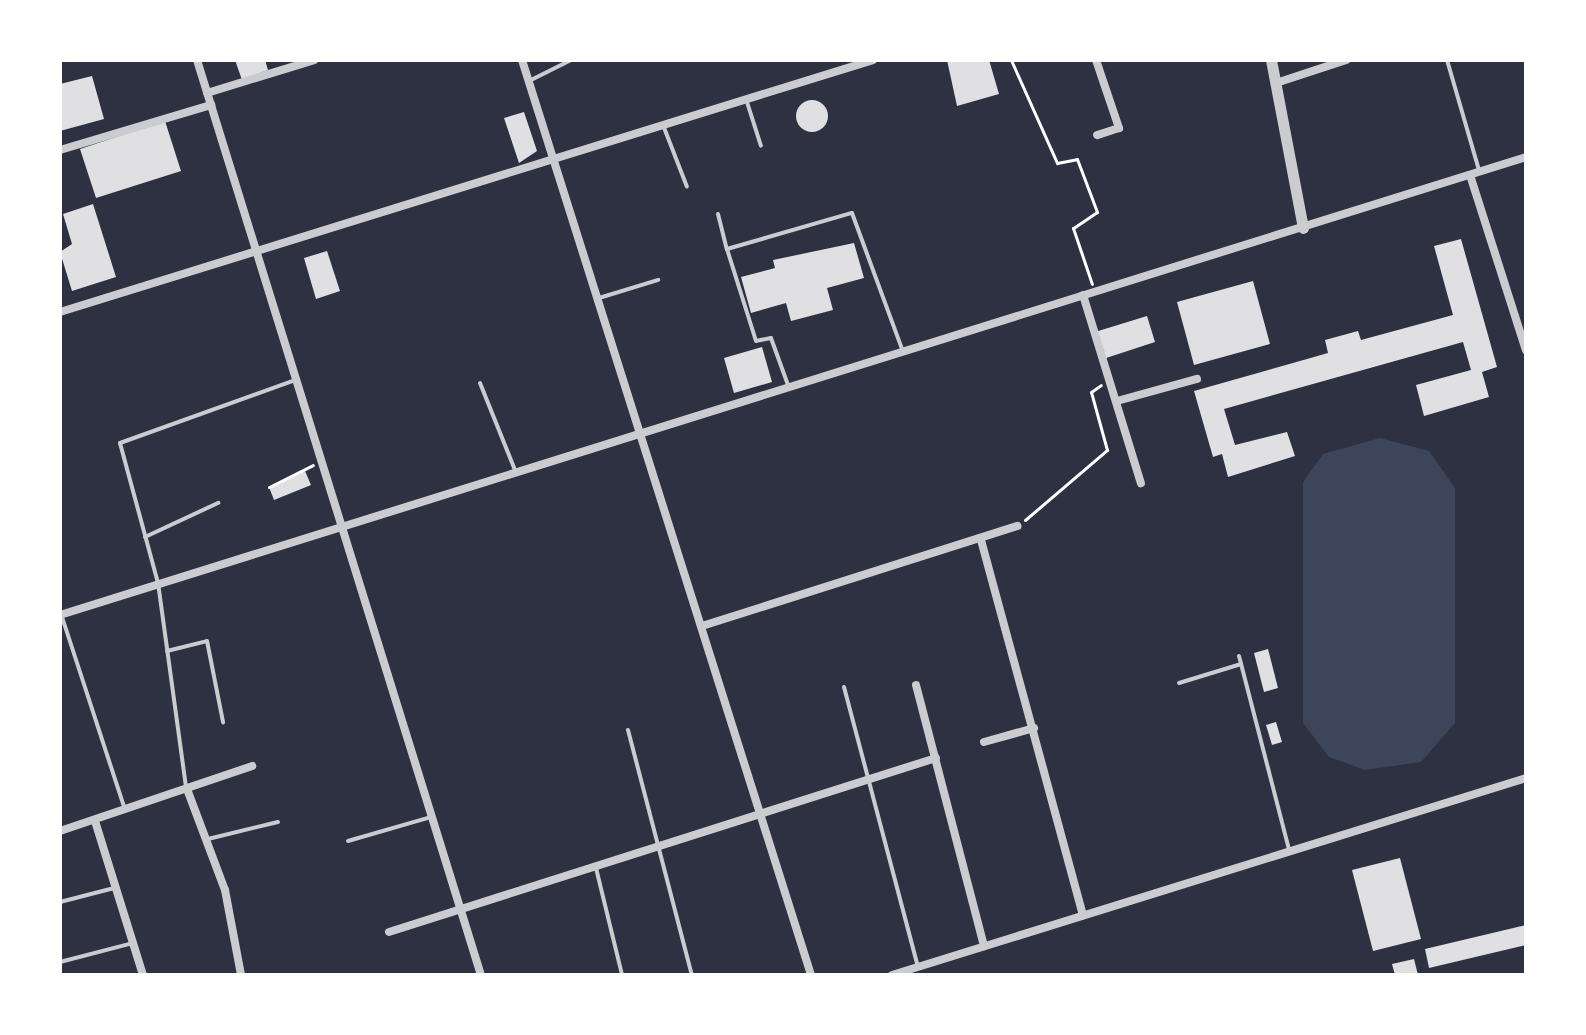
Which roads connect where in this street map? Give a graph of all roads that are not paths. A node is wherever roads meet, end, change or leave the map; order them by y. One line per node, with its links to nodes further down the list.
1 (197, 60): 12 (street)
2 (314, 60): 12 (street)
3 (522, 60): 10 (street)
4 (571, 60): 10 (lane)
5 (873, 60): 13 (street)
6 (1096, 60): 16 (street)
7 (1271, 60): 11 (street)
8 (1346, 60): 11 (street)
9 (1447, 60): 21 (lane)
10 (529, 81): 20 (street)
11 (1276, 83): 24 (street)
12 (207, 93): 14 (street)
13 (746, 99): 15 (street); 17 (lane)
14 (211, 105): 18 (street); 25 (street)
15 (663, 125): 20 (street); 22 (lane)
16 (1097, 135)
17 (761, 146)
18 (60, 150)
19 (1526, 157): 21 (street)
20 (555, 159): 25 (street); 29 (street)
21 (1475, 174): 24 (street); 32 (street)
22 (687, 187)
23 (718, 214): 26 (lane)
24 (1303, 228): 28 (street)
25 (255, 248): 30 (street); 34 (street)
26 (727, 249): 31 (lane); 36 (lane)
27 (658, 280): 29 (lane)
28 (1083, 295): 31 (street); 37 (street)
29 (599, 298): 38 (street)
30 (60, 312)
31 (902, 349): 36 (street)
32 (1526, 350)
33 (1197, 379): 37 (street)
34 (292, 381): 42 (street); 44 (lane)
35 (480, 383): 39 (lane)
36 (788, 385): 38 (street)
37 (1117, 401): 40 (street)
38 (640, 432): 39 (street); 48 (street)
39 (515, 470): 42 (street)
40 (1141, 483)
41 (218, 503): 44 (lane)
42 (340, 523): 46 (street); 66 (street)
43 (1018, 526): 45 (street)
44 (145, 537): 46 (lane)
45 (981, 540): 48 (street); 56 (street)
46 (158, 583): 47 (street); 49 (lane)
47 (61, 615): 64 (lane)
48 (702, 626): 65 (street)
49 (167, 651): 55 (lane); 63 (lane)
50 (1239, 656): 51 (lane)
51 (1241, 664): 52 (lane); 73 (lane)
52 (1179, 683)
53 (916, 685): 59 (street)
54 (844, 687): 62 (lane)
55 (223, 722)
56 (1034, 728): 58 (street); 78 (street)
57 (628, 730): 72 (lane)
58 (984, 742)
59 (936, 758): 62 (street); 81 (street)
60 (252, 766): 63 (street)
61 (1526, 778): 73 (street)
62 (866, 780): 65 (street); 83 (lane)
63 (187, 789): 64 (street); 70 (street)
64 (126, 810): 67 (street)
65 (760, 810): 72 (street); 89 (street)
66 (431, 817): 71 (lane); 77 (street)
67 (95, 821): 69 (street); 75 (street)
68 (278, 822): 70 (lane)
69 (60, 831)
70 (206, 839): 85 (street)
71 (348, 841)
72 (661, 842): 74 (street); 88 (lane)
73 (1290, 852): 78 (street)
74 (595, 863): 77 (street); 87 (lane)
75 (116, 888): 76 (lane); 80 (street)
76 (60, 902)
77 (460, 910): 79 (street); 86 (street)
78 (1083, 915): 81 (street)
79 (389, 932)
80 (133, 943): 82 (lane); 84 (street)
81 (984, 946): 83 (street)
82 (60, 962)
83 (918, 968): 90 (street)
84 (143, 975)
85 (241, 975)
86 (481, 975)
87 (622, 975)
88 (692, 975)
89 (811, 975)
90 (892, 975)

